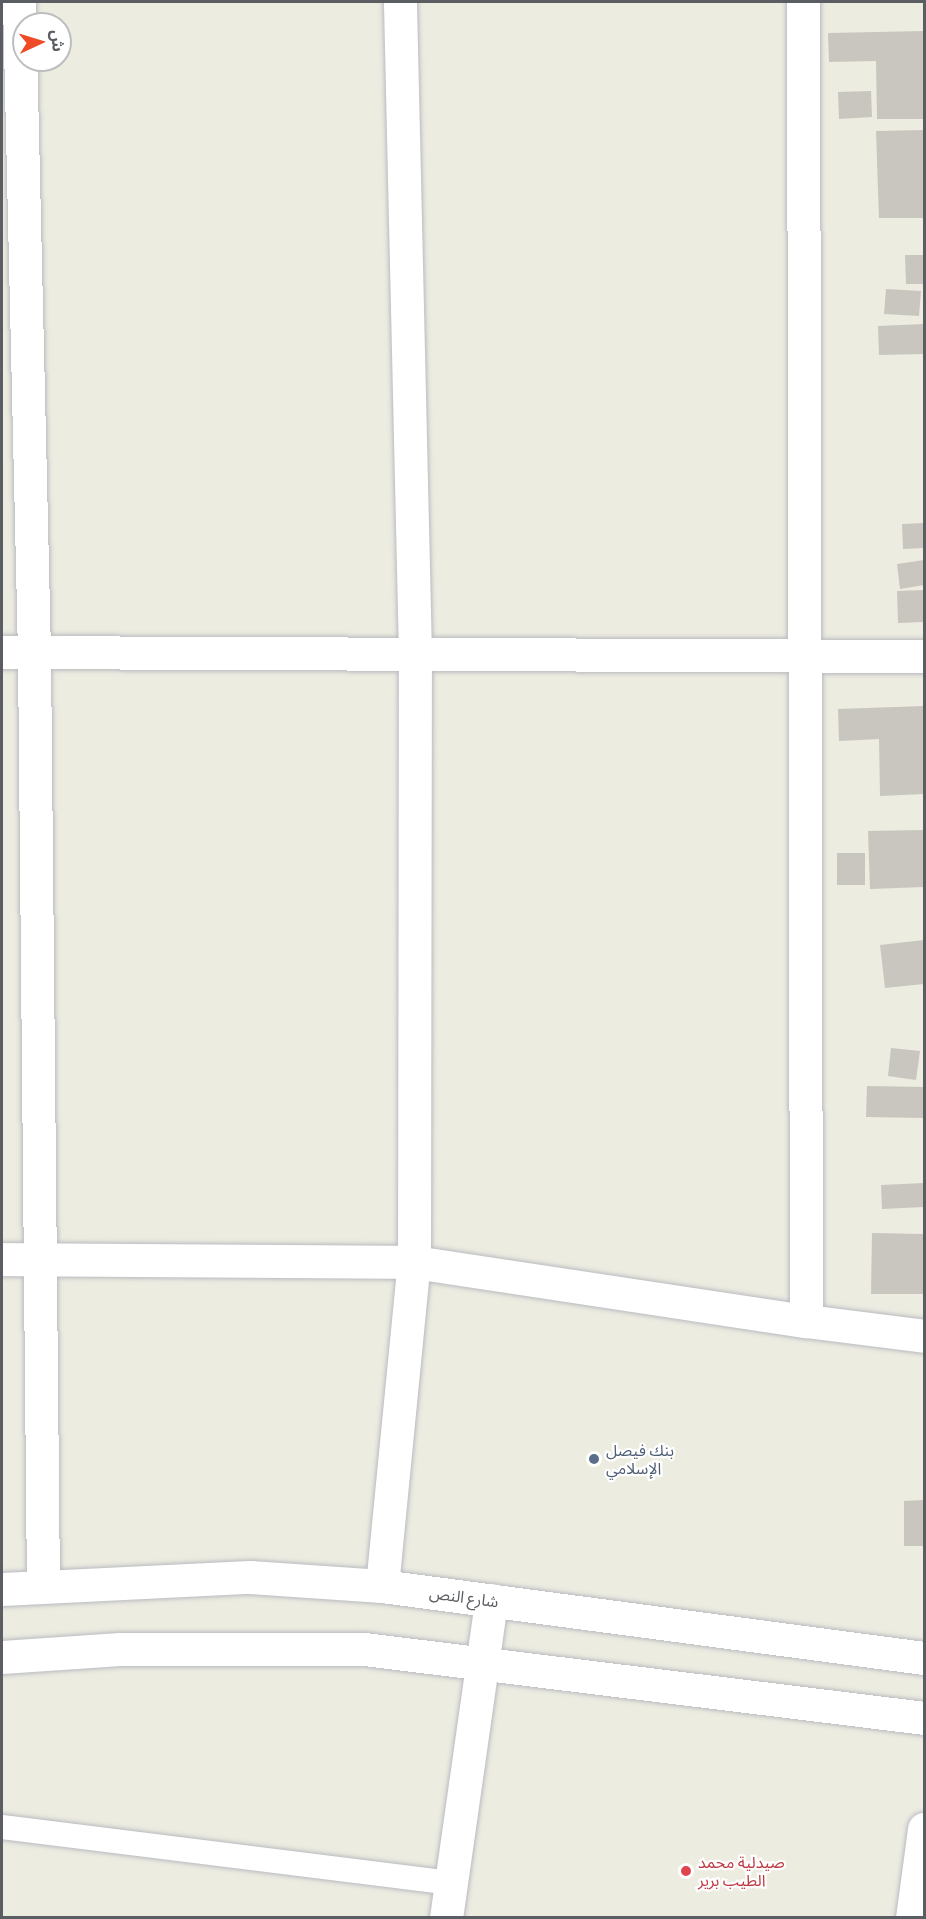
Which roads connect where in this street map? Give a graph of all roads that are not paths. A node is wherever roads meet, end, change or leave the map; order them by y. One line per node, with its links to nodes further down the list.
1 (19, 2): 5 (street)
2 (400, 2): 6 (street)
3 (803, 2): 7 (street)
4 (2, 652): 5 (street)
5 (34, 652): 6 (street); 10 (street)
6 (416, 655): 7 (street); 11 (street)
7 (802, 655): 8 (street); 12 (street)
8 (924, 656)
9 (2, 1259): 10 (street)
10 (42, 1260): 11 (street); 14 (street)
11 (414, 1262): 12 (street); 15 (street)
12 (806, 1321): 13 (street)
13 (924, 1336)
14 (44, 1584): 15 (street, شارع النص); 16 (street, شارع النص)
15 (382, 1586): 17 (street, شارع النص)
16 (2, 1589)
17 (491, 1600): 19 (street, شارع النص); 20 (street)
18 (2, 1657): 20 (street)
19 (924, 1658)
20 (485, 1662): 21 (street); 24 (street)
21 (924, 1718)
22 (2, 1827): 24 (lane)
23 (924, 1829): 26 (street)
24 (451, 1883): 25 (street)
25 (446, 1917)
26 (912, 1917)

